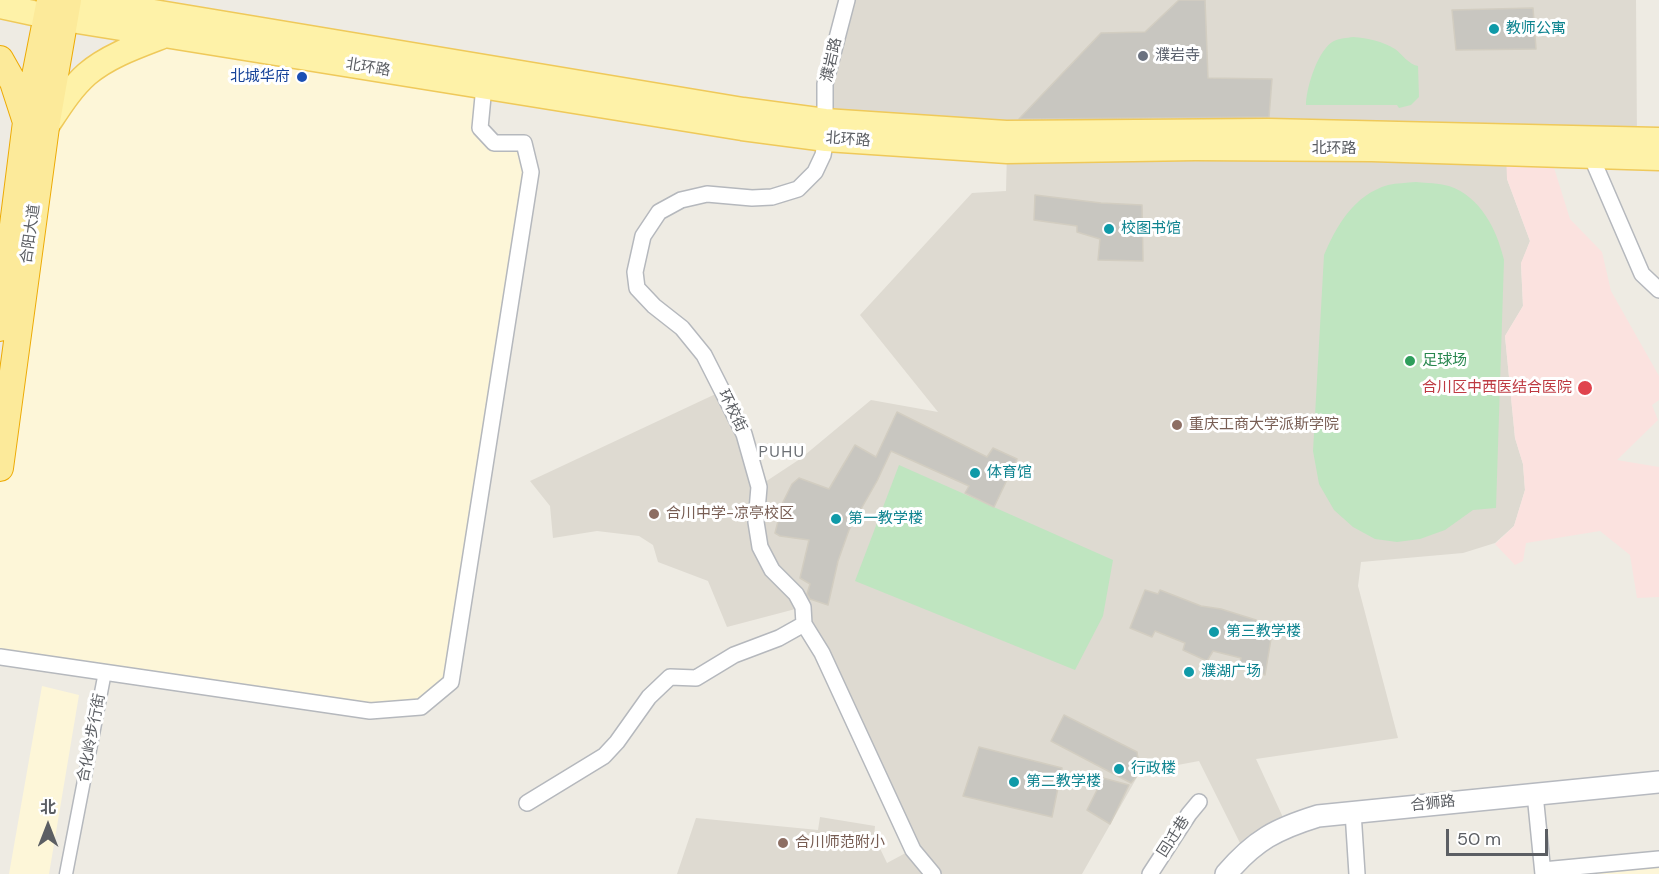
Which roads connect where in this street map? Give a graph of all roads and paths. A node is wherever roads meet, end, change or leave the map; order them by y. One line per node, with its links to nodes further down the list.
1 (148, 0): 5 (main road)
2 (847, 0): 9 (street, 濮岩路)
3 (0, 6): 4 (main road, 北环路)
4 (62, 7): 5 (main road, 北环路); 8 (highway, 合阳大道)
5 (166, 25): 7 (main road, 北环路); 8 (main road); 9 (main road, 北环路)
6 (0, 59): 8 (highway)
7 (484, 86): 9 (main road, 北环路); 18 (street)
8 (36, 125): 14 (highway, 合阳大道); 15 (highway, 合阳大道)
9 (825, 130): 10 (main road, 北环路); 11 (main road, 北环路); 16 (street, 环校街)
10 (1659, 140)
11 (1591, 156): 12 (main road, 北环路); 13 (street)
12 (1659, 158)
13 (1659, 291)
14 (0, 328)
15 (0, 468)
16 (804, 624): 22 (street); 27 (street, 环校街)
17 (0, 657): 18 (street)
18 (105, 672): 26 (street, 合化岭步行街)
19 (1659, 782): 20 (main road, 合狮路)
20 (1535, 794): 23 (main road, 合狮路); 25 (street)
21 (1199, 802): 28 (street, 回迁巷)
22 (527, 803)
23 (1353, 812): 29 (main road, 合狮路); 30 (street)
24 (1659, 859): 25 (street)
25 (1543, 872)
26 (66, 874)
27 (933, 874)
28 (1150, 874)
29 (1226, 874)
30 (1357, 874)

